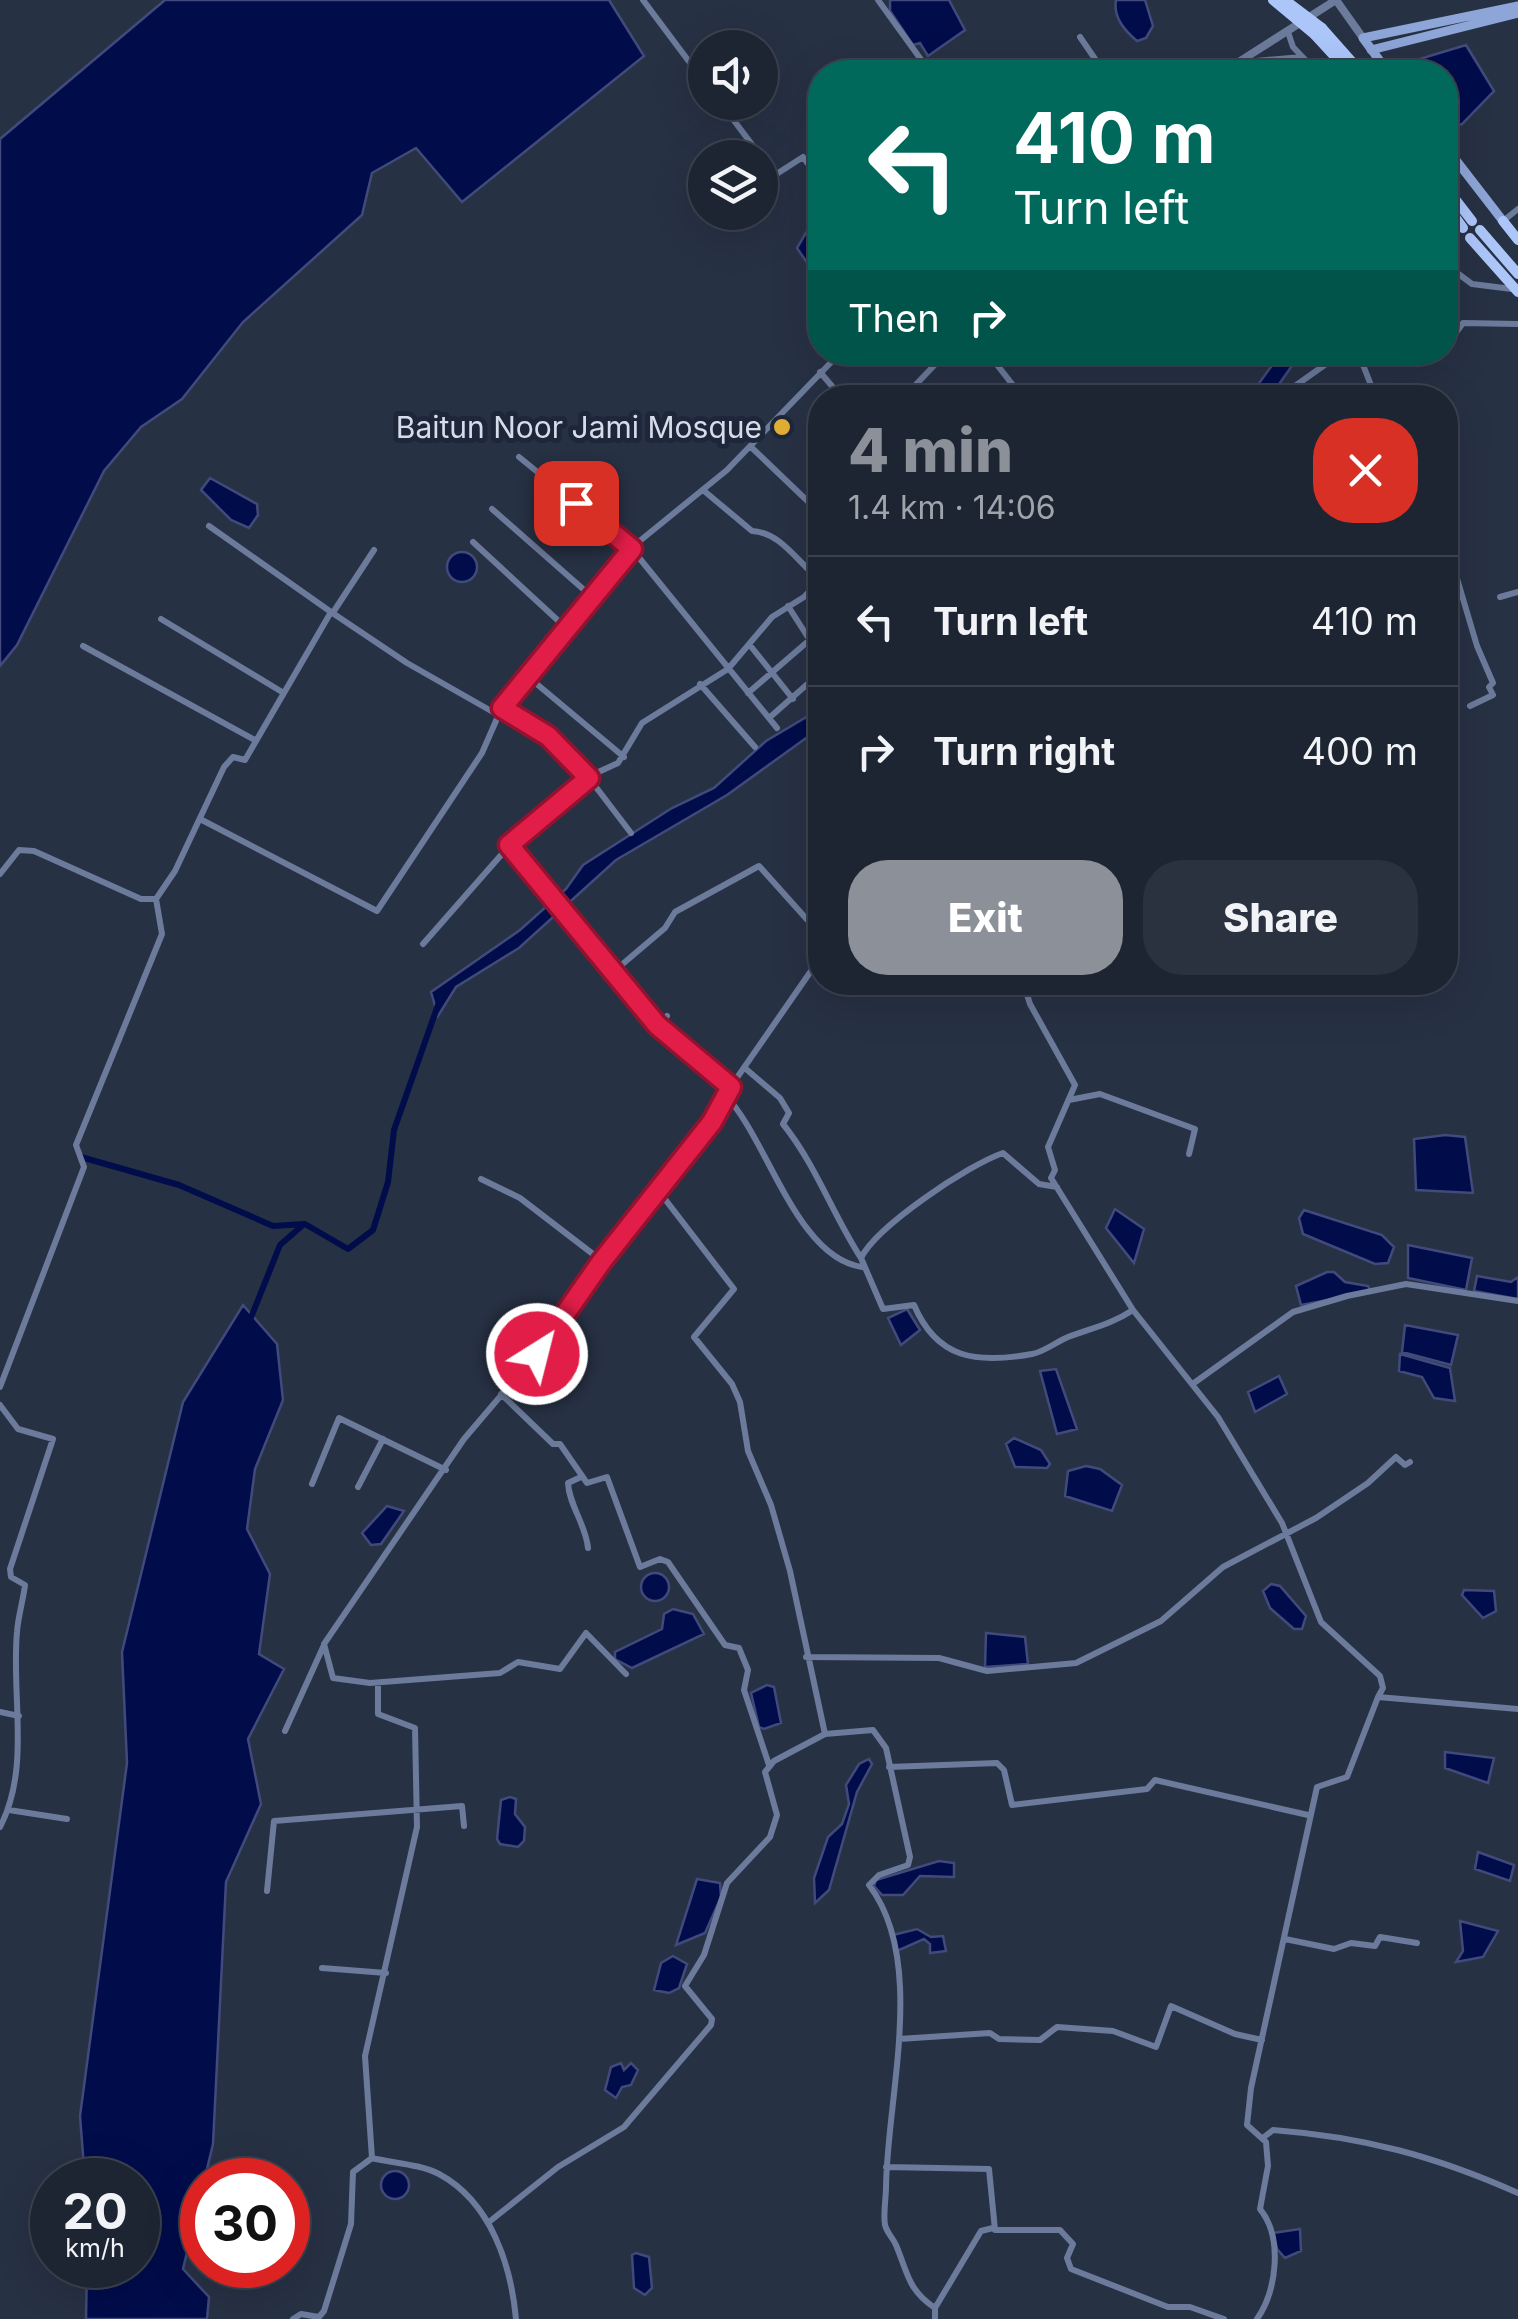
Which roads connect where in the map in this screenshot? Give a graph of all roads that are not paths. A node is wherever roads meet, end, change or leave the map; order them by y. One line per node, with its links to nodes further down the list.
1 (643, 0): 13 (street)
2 (878, 0): 14 (street)
3 (1273, 0): 8 (main road, bridge)
4 (1285, 0): 8 (main road, bridge)
5 (1336, 0): 7 (street); 10 (street)
6 (1518, 10): 10 (main road); 11 (main road)
7 (1288, 32): 12 (street); 16 (street)
8 (1319, 32): 19 (main road)
9 (1080, 37): 15 (street)
10 (1363, 38): 11 (main road)
11 (1371, 50): 20 (main road)
12 (1302, 57): 17 (street); 18 (street)
13 (688, 60)
14 (921, 60)
15 (1096, 60)
16 (1247, 60)
17 (1267, 60)
18 (1305, 60)
19 (1343, 60)
20 (1379, 60)
21 (734, 120): 23 (street)
22 (1458, 163): 27 (main road)
23 (808, 164)
24 (1458, 208): 28 (main road)
25 (1518, 209): 27 (street)
26 (1458, 216): 28 (main road)
27 (1503, 221): 29 (main road)
28 (1471, 229): 31 (main road); 32 (main road)
29 (1518, 240)
30 (1458, 274): 32 (street)
31 (1518, 274)
32 (1516, 290)
33 (1518, 324): 34 (street)
34 (1458, 329)
35 (827, 365): 39 (street)
36 (935, 365): 43 (street)
37 (1325, 365): 44 (street)
38 (1365, 365): 45 (street)
39 (820, 372): 41 (street); 42 (street)
40 (808, 385): 46 (street)
41 (808, 385)
42 (831, 385)
43 (916, 385)
44 (1296, 385)
45 (1372, 385)
46 (751, 448): 48 (street); 49 (street)
47 (519, 457): 53 (street)
48 (702, 490): 53 (street); 55 (street)
49 (808, 502)
50 (492, 509): 59 (street)
51 (209, 526): 62 (street)
52 (473, 542): 64 (street)
53 (632, 549): 59 (street); 68 (street)
54 (374, 550): 62 (street)
55 (808, 568)
56 (1458, 582): 76 (street)
57 (1518, 592): 60 (street)
58 (808, 593): 61 (street)
59 (590, 596): 64 (street)
60 (1500, 598)
61 (788, 606): 65 (street); 66 (street)
62 (332, 612): 73 (street); 77 (street)
63 (161, 619): 73 (street)
64 (565, 626): 70 (street)
65 (807, 640): 69 (street)
66 (748, 644): 68 (street); 69 (street)
67 (83, 646): 80 (street)
68 (728, 670): 71 (street); 74 (street)
69 (770, 672): 74 (street); 75 (street)
70 (526, 675): 77 (street); 82 (street)
71 (700, 684): 81 (street); 82 (street)
72 (808, 685): 75 (street)
73 (282, 692): 80 (street)
74 (748, 693): 78 (street)
75 (792, 700): 78 (street)
76 (1470, 706)
77 (501, 712): 83 (street); 84 (street)
78 (769, 718): 79 (street)
79 (777, 728)
80 (254, 740): 84 (street)
81 (756, 747)
82 (624, 757): 83 (street)
83 (589, 778): 85 (street); 86 (street)
84 (199, 818): 88 (street)
85 (631, 833)
86 (509, 845): 90 (street); 91 (street)
87 (0, 874): 88 (street)
88 (156, 899): 109 (street)
89 (808, 920): 91 (street)
90 (424, 944)
91 (612, 974): 95 (street)
92 (808, 976): 96 (street)
93 (1027, 995): 99 (street)
94 (667, 1016): 95 (street)
95 (657, 1025): 97 (street)
96 (746, 1069): 97 (street); 105 (street)
97 (731, 1087): 98 (street)
98 (726, 1095): 103 (street); 105 (street)
99 (1068, 1100): 100 (street); 102 (street)
100 (1189, 1154)
101 (481, 1179): 104 (street)
102 (1057, 1187): 105 (street); 107 (street)
103 (658, 1190): 104 (street); 121 (street)
104 (602, 1261): 110 (street)
105 (862, 1263): 107 (street)
106 (1518, 1302): 108 (street)
107 (1133, 1310): 108 (street)
108 (1194, 1384): 118 (street)
109 (0, 1387)
110 (501, 1394): 114 (street); 115 (street)
111 (0, 1405): 127 (street)
112 (383, 1439): 114 (street); 116 (street); 117 (street)
113 (1410, 1462): 118 (street)
114 (446, 1470): 120 (street)
115 (581, 1477): 119 (street); 130 (street)
116 (312, 1484)
117 (358, 1486)
118 (1286, 1534): 121 (street); 124 (street)
119 (588, 1548)
120 (324, 1644): 123 (street); 128 (street)
121 (806, 1658): 129 (street)
122 (626, 1674): 123 (street)
123 (378, 1683): 133 (street)
124 (1378, 1697): 125 (street); 134 (street)
125 (1518, 1709)
126 (0, 1712): 127 (street)
127 (19, 1716): 132 (street)
128 (285, 1731)
129 (825, 1734): 130 (street); 131 (street)
130 (770, 1766): 149 (street)
131 (889, 1767): 134 (street); 143 (street)
132 (9, 1810): 135 (street); 137 (street)
133 (418, 1810): 136 (street); 138 (street); 142 (street)
134 (1308, 1815): 139 (street)
135 (66, 1819)
136 (464, 1826)
137 (0, 1827)
138 (267, 1892)
139 (1285, 1939): 140 (street); 144 (street)
140 (1417, 1943)
141 (322, 1968): 142 (street)
142 (386, 1973): 146 (street)
143 (899, 2039): 144 (street); 147 (street)
144 (1262, 2040): 145 (street)
145 (1264, 2138): 148 (street); 156 (street)
146 (372, 2158): 149 (street); 152 (street)
147 (886, 2167): 150 (street); 151 (street)
148 (1518, 2193)
149 (489, 2222): 153 (street)
150 (993, 2228): 151 (street); 155 (street)
151 (936, 2308): 154 (street)
152 (293, 2319)
153 (516, 2319)
154 (936, 2319)
155 (1224, 2319)
156 (1257, 2319)

